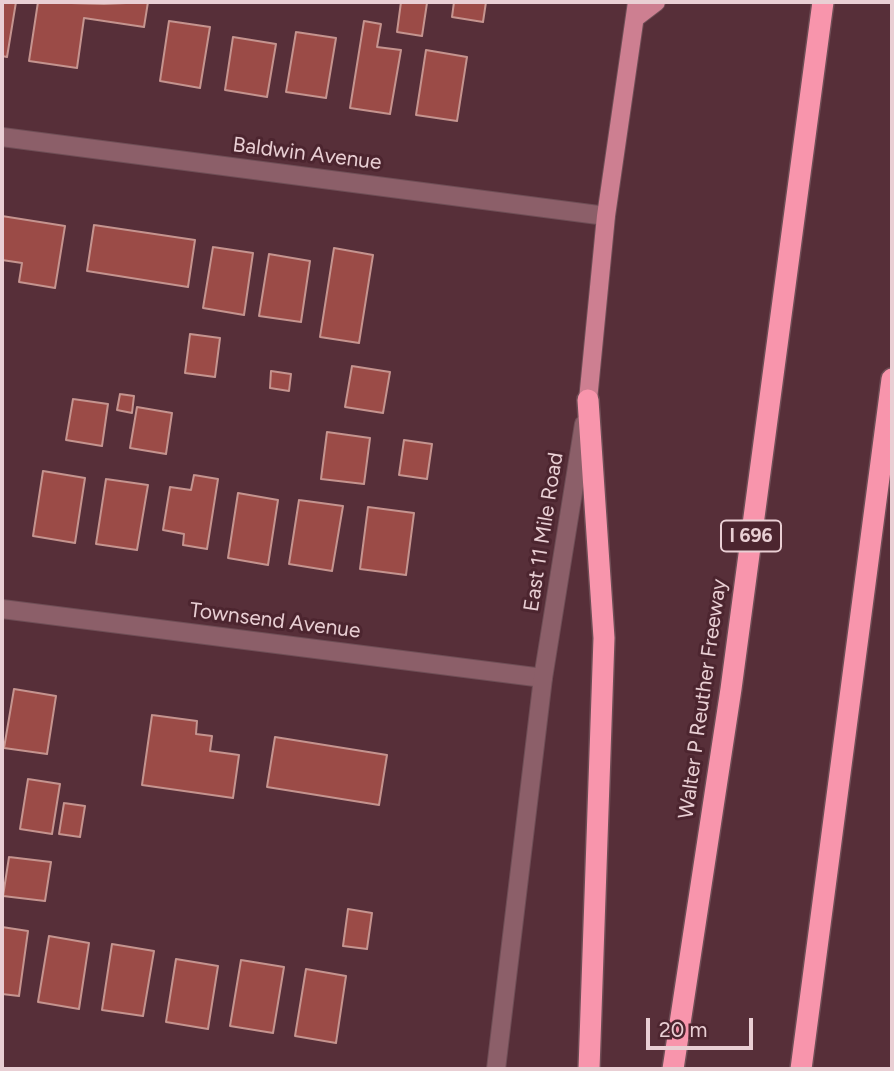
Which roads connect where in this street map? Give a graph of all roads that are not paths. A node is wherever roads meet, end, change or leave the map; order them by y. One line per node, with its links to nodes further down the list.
1 (656, 2): 3 (main road)
2 (822, 2): 12 (highway, Walter P Reuther Freeway / I 696)
3 (636, 10): 5 (main road, East 11 Mile Road)
4 (2, 137): 5 (street, Baldwin Avenue)
5 (606, 216): 7 (main road, East 11 Mile Road)
6 (892, 379): 13 (highway)
7 (588, 400): 9 (street, East 11 Mile Road); 11 (highway)
8 (2, 609): 9 (street, Townsend Avenue)
9 (543, 678): 10 (street, East 11 Mile Road)
10 (496, 1069)
11 (589, 1069)
12 (673, 1069)
13 (801, 1069)

